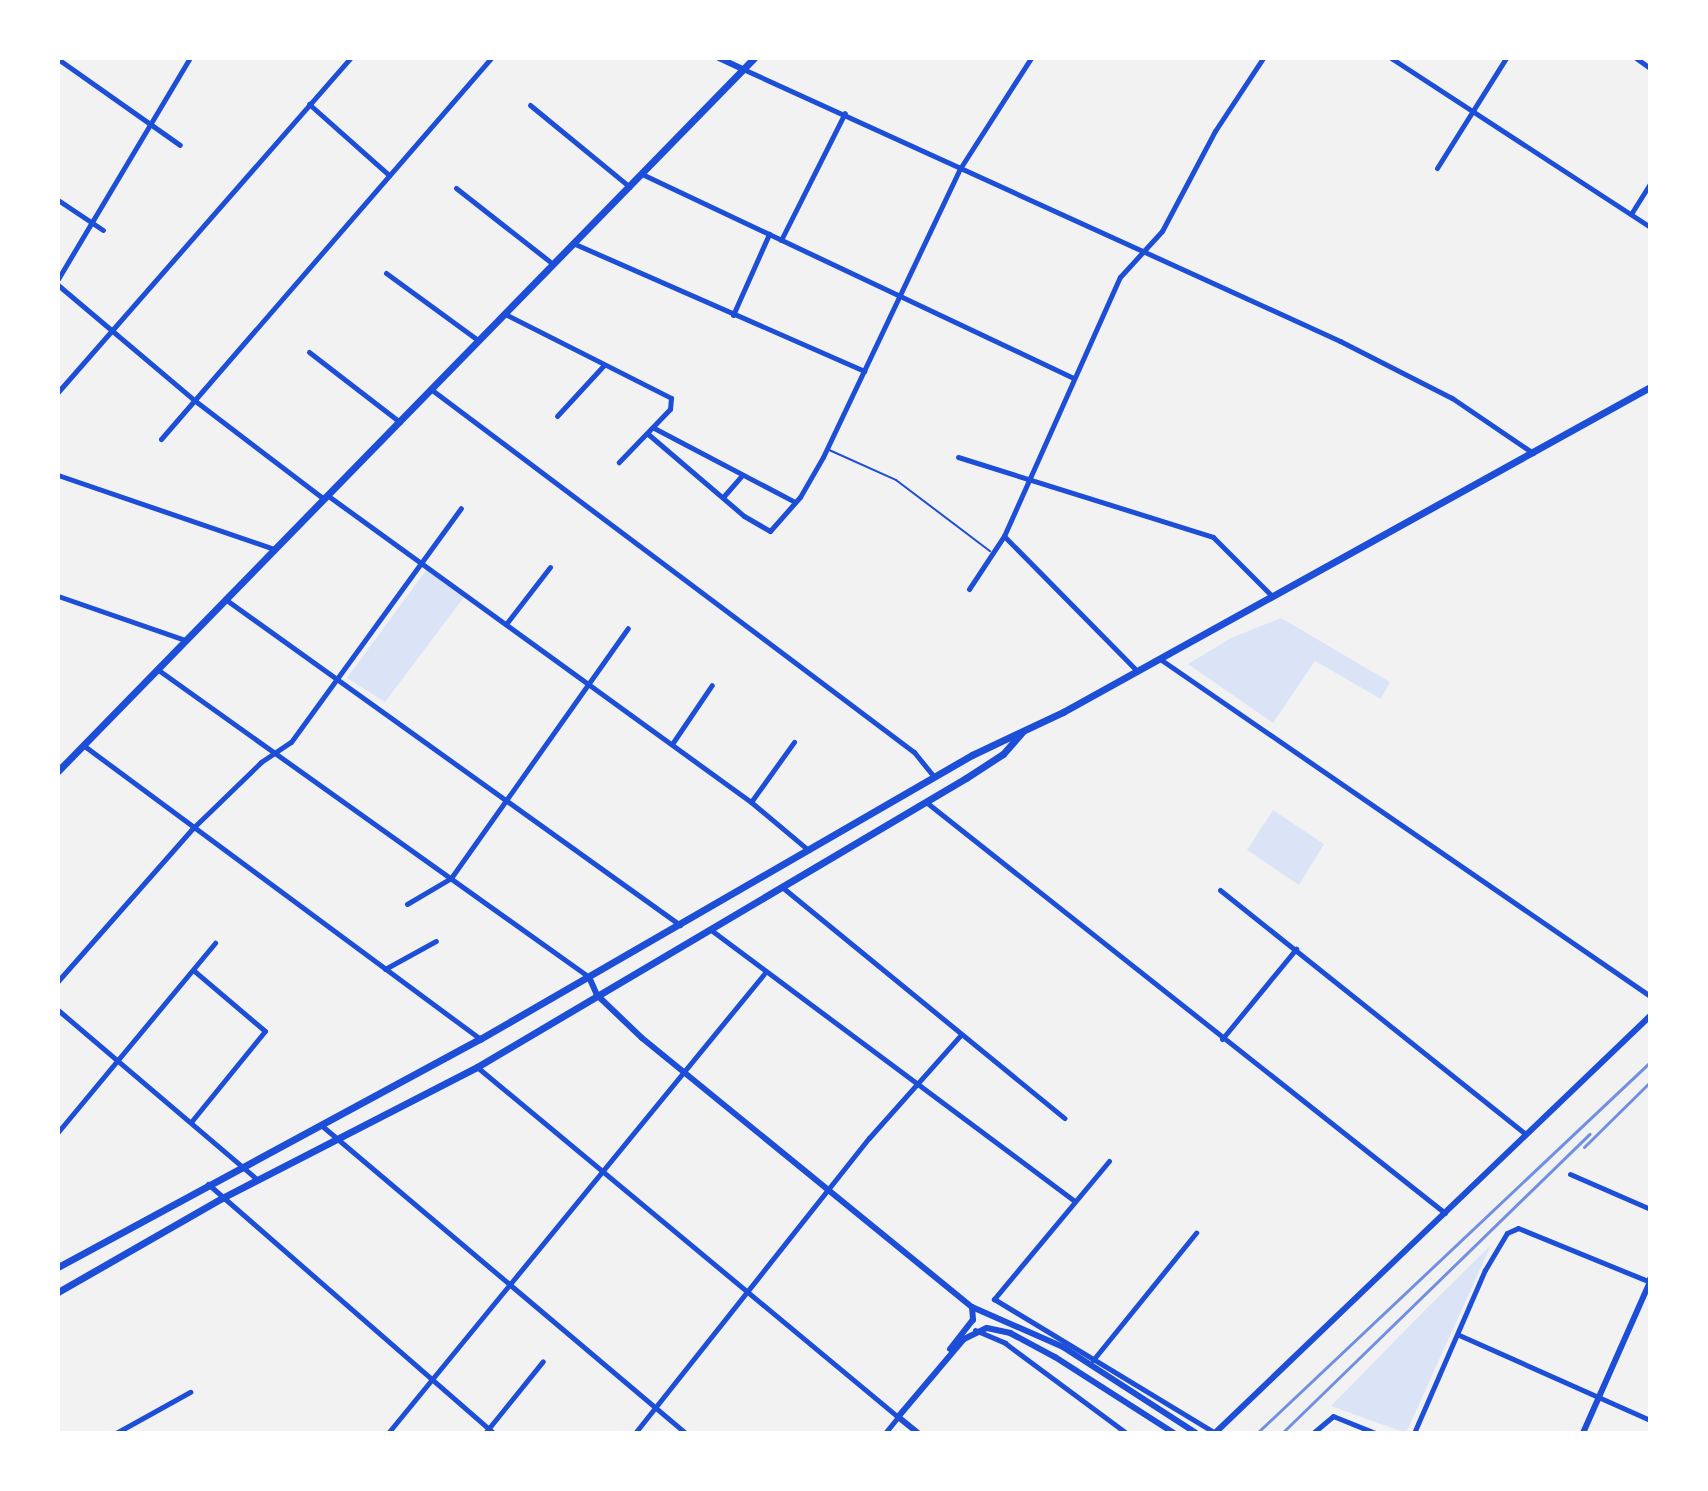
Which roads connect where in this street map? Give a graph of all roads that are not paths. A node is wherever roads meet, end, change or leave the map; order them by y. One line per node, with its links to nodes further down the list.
1 (190, 58): 18 (street)
2 (350, 58): 14 (street)
3 (491, 58): 22 (street)
4 (719, 58): 13 (street)
5 (754, 58): 13 (main road)
6 (1031, 58): 20 (street)
7 (1263, 58): 35 (street)
8 (1391, 58): 16 (street)
9 (1506, 58): 16 (street)
10 (1636, 58): 12 (street)
11 (58, 59): 18 (street)
12 (1650, 68)
13 (743, 69): 17 (street); 23 (main road)
14 (309, 104): 22 (street); 42 (street)
15 (530, 105): 26 (street)
16 (1470, 111): 21 (street); 28 (street)
17 (845, 113): 20 (street); 33 (street)
18 (150, 124): 19 (street); 29 (street)
19 (180, 145)
20 (961, 167): 35 (street); 39 (street)
21 (1437, 168)
22 (389, 175): 51 (street)
23 (644, 175): 26 (main road); 32 (street)
24 (1650, 184): 28 (street)
25 (456, 188): 36 (street)
26 (631, 188): 34 (main road)
27 (58, 200): 29 (street)
28 (1631, 214): 30 (street)
29 (89, 221): 31 (street); 38 (street)
30 (1650, 227)
31 (103, 230)
32 (769, 234): 33 (street); 41 (street)
33 (781, 240): 39 (street)
34 (575, 244): 36 (main road); 41 (street)
35 (1139, 251): 47 (street); 58 (street)
36 (553, 264): 40 (main road)
37 (386, 273): 43 (street)
38 (58, 282): 42 (street)
39 (901, 295): 46 (street); 47 (street)
40 (505, 314): 43 (main road); 45 (street)
41 (733, 315): 46 (street)
42 (110, 331): 50 (street); 51 (street)
43 (479, 341): 49 (main road)
44 (309, 352): 53 (street)
45 (604, 365): 52 (street); 54 (street)
46 (864, 371): 57 (street)
47 (1073, 378): 63 (street)
48 (1650, 387): 58 (main road)
49 (432, 390): 53 (main road); 92 (street)
50 (58, 392)
51 (194, 400): 56 (street); 65 (street)
52 (557, 416)
53 (400, 422): 65 (main road)
54 (654, 428): 55 (street); 62 (street)
55 (648, 434): 60 (street); 64 (street)
56 (161, 439)
57 (826, 449): 66 (street); 70 (lane)
58 (1534, 453): 74 (main road)
59 (958, 457): 63 (street)
60 (619, 462)
61 (58, 475): 69 (street)
62 (742, 475): 64 (street); 66 (street)
63 (1026, 481): 68 (street); 74 (street)
64 (724, 496): 66 (street)
65 (326, 497): 69 (main road); 71 (street)
66 (795, 502)
67 (461, 508): 71 (street)
68 (1004, 536): 70 (street); 82 (street)
69 (275, 549): 76 (main road)
70 (993, 554): 73 (street)
71 (422, 562): 77 (street); 83 (street)
72 (550, 567): 77 (street)
73 (969, 589)
74 (1271, 595): 80 (main road)
75 (58, 596): 79 (street)
76 (225, 599): 79 (main road); 83 (street)
77 (506, 624): 84 (street)
78 (628, 628): 84 (street)
79 (185, 640): 81 (main road)
80 (1160, 659): 82 (main road); 113 (street)
81 (157, 669): 89 (main road); 90 (street)
82 (1137, 671): 86 (main road)
83 (336, 680): 90 (street); 93 (street)
84 (588, 683): 88 (street); 93 (street)
85 (712, 685): 88 (street)
86 (1023, 730): 92 (main road); 94 (main road)
87 (794, 742): 95 (street)
88 (672, 744): 95 (street)
89 (83, 745): 91 (main road); 96 (street)
90 (277, 753): 96 (street); 98 (street)
91 (58, 771)
92 (934, 777): 97 (main road)
93 (505, 798): 98 (street); 102 (street)
94 (925, 801): 99 (main road); 118 (street)
95 (751, 802): 97 (street)
96 (193, 828): 107 (street); 111 (street)
97 (807, 849): 102 (main road)
98 (451, 878): 101 (street); 110 (street)
99 (782, 887): 103 (main road); 116 (street)
100 (1220, 890): 106 (street)
101 (407, 904)
102 (680, 926): 110 (main road)
103 (711, 930): 109 (street); 112 (main road)
104 (436, 941): 107 (street)
105 (215, 943): 108 (street)
106 (1296, 949): 118 (street); 127 (street)
107 (385, 969): 117 (street)
108 (193, 970): 119 (street); 124 (street)
109 (764, 974): 121 (street); 122 (street)
110 (589, 977): 112 (street); 117 (main road)
111 (58, 981)
112 (597, 995): 120 (main road); 121 (street)
113 (1650, 996)
114 (58, 1010): 119 (street)
115 (1650, 1016): 127 (street)
116 (960, 1036): 122 (street); 123 (street)
117 (480, 1039): 125 (main road)
118 (1222, 1039): 139 (street)
119 (116, 1062): 124 (street); 126 (street)
120 (477, 1067): 128 (main road); 131 (street)
121 (683, 1072): 131 (street); 135 (street)
122 (915, 1085): 135 (street); 137 (street)
123 (1064, 1118)
124 (191, 1122): 130 (street)
125 (321, 1125): 128 (street); 130 (main road)
126 (58, 1132)
127 (1526, 1134): 139 (street)
128 (338, 1140): 133 (main road); 145 (street)
129 (1109, 1161): 137 (street)
130 (241, 1165): 133 (street); 134 (main road)
131 (600, 1174): 145 (street); 147 (street)
132 (1570, 1174): 138 (street)
133 (258, 1180): 136 (main road)
134 (208, 1183): 136 (street); 140 (main road)
135 (830, 1192): 147 (street); 148 (street)
136 (222, 1198): 142 (main road); 154 (street)
137 (1074, 1201): 152 (street)
138 (1650, 1209)
139 (1445, 1214): 170 (street)
140 (128, 1228): 142 (main road); 143 (main road)
141 (1196, 1233): 152 (street)
142 (139, 1245): 146 (main road)
143 (58, 1267)
144 (1649, 1280): 150 (street); 156 (street)
145 (510, 1287): 154 (street); 157 (street)
146 (58, 1292)
147 (747, 1295): 157 (street); 158 (street)
148 (972, 1307): 151 (street); 169 (street)
149 (975, 1330): 151 (street); 167 (street); 168 (street)
150 (1459, 1335): 156 (street); 173 (street)
151 (945, 1360): 158 (street)
152 (1093, 1360): 170 (street)
153 (543, 1361): 160 (street)
154 (433, 1383): 160 (street); 162 (street)
155 (190, 1392): 161 (street)
156 (1597, 1398): 159 (street); 174 (street)
157 (655, 1408): 163 (street); 164 (street)
158 (898, 1417): 165 (street); 166 (street)
159 (1650, 1420)
160 (489, 1432)
161 (116, 1433)
162 (388, 1433)
163 (635, 1433)
164 (685, 1433)
165 (885, 1433)
166 (918, 1433)
167 (1126, 1433)
168 (1174, 1433)
169 (1196, 1433)
170 (1215, 1433)
171 (1313, 1433): 172 (street)
172 (1375, 1433)
173 (1414, 1433)
174 (1583, 1433)

